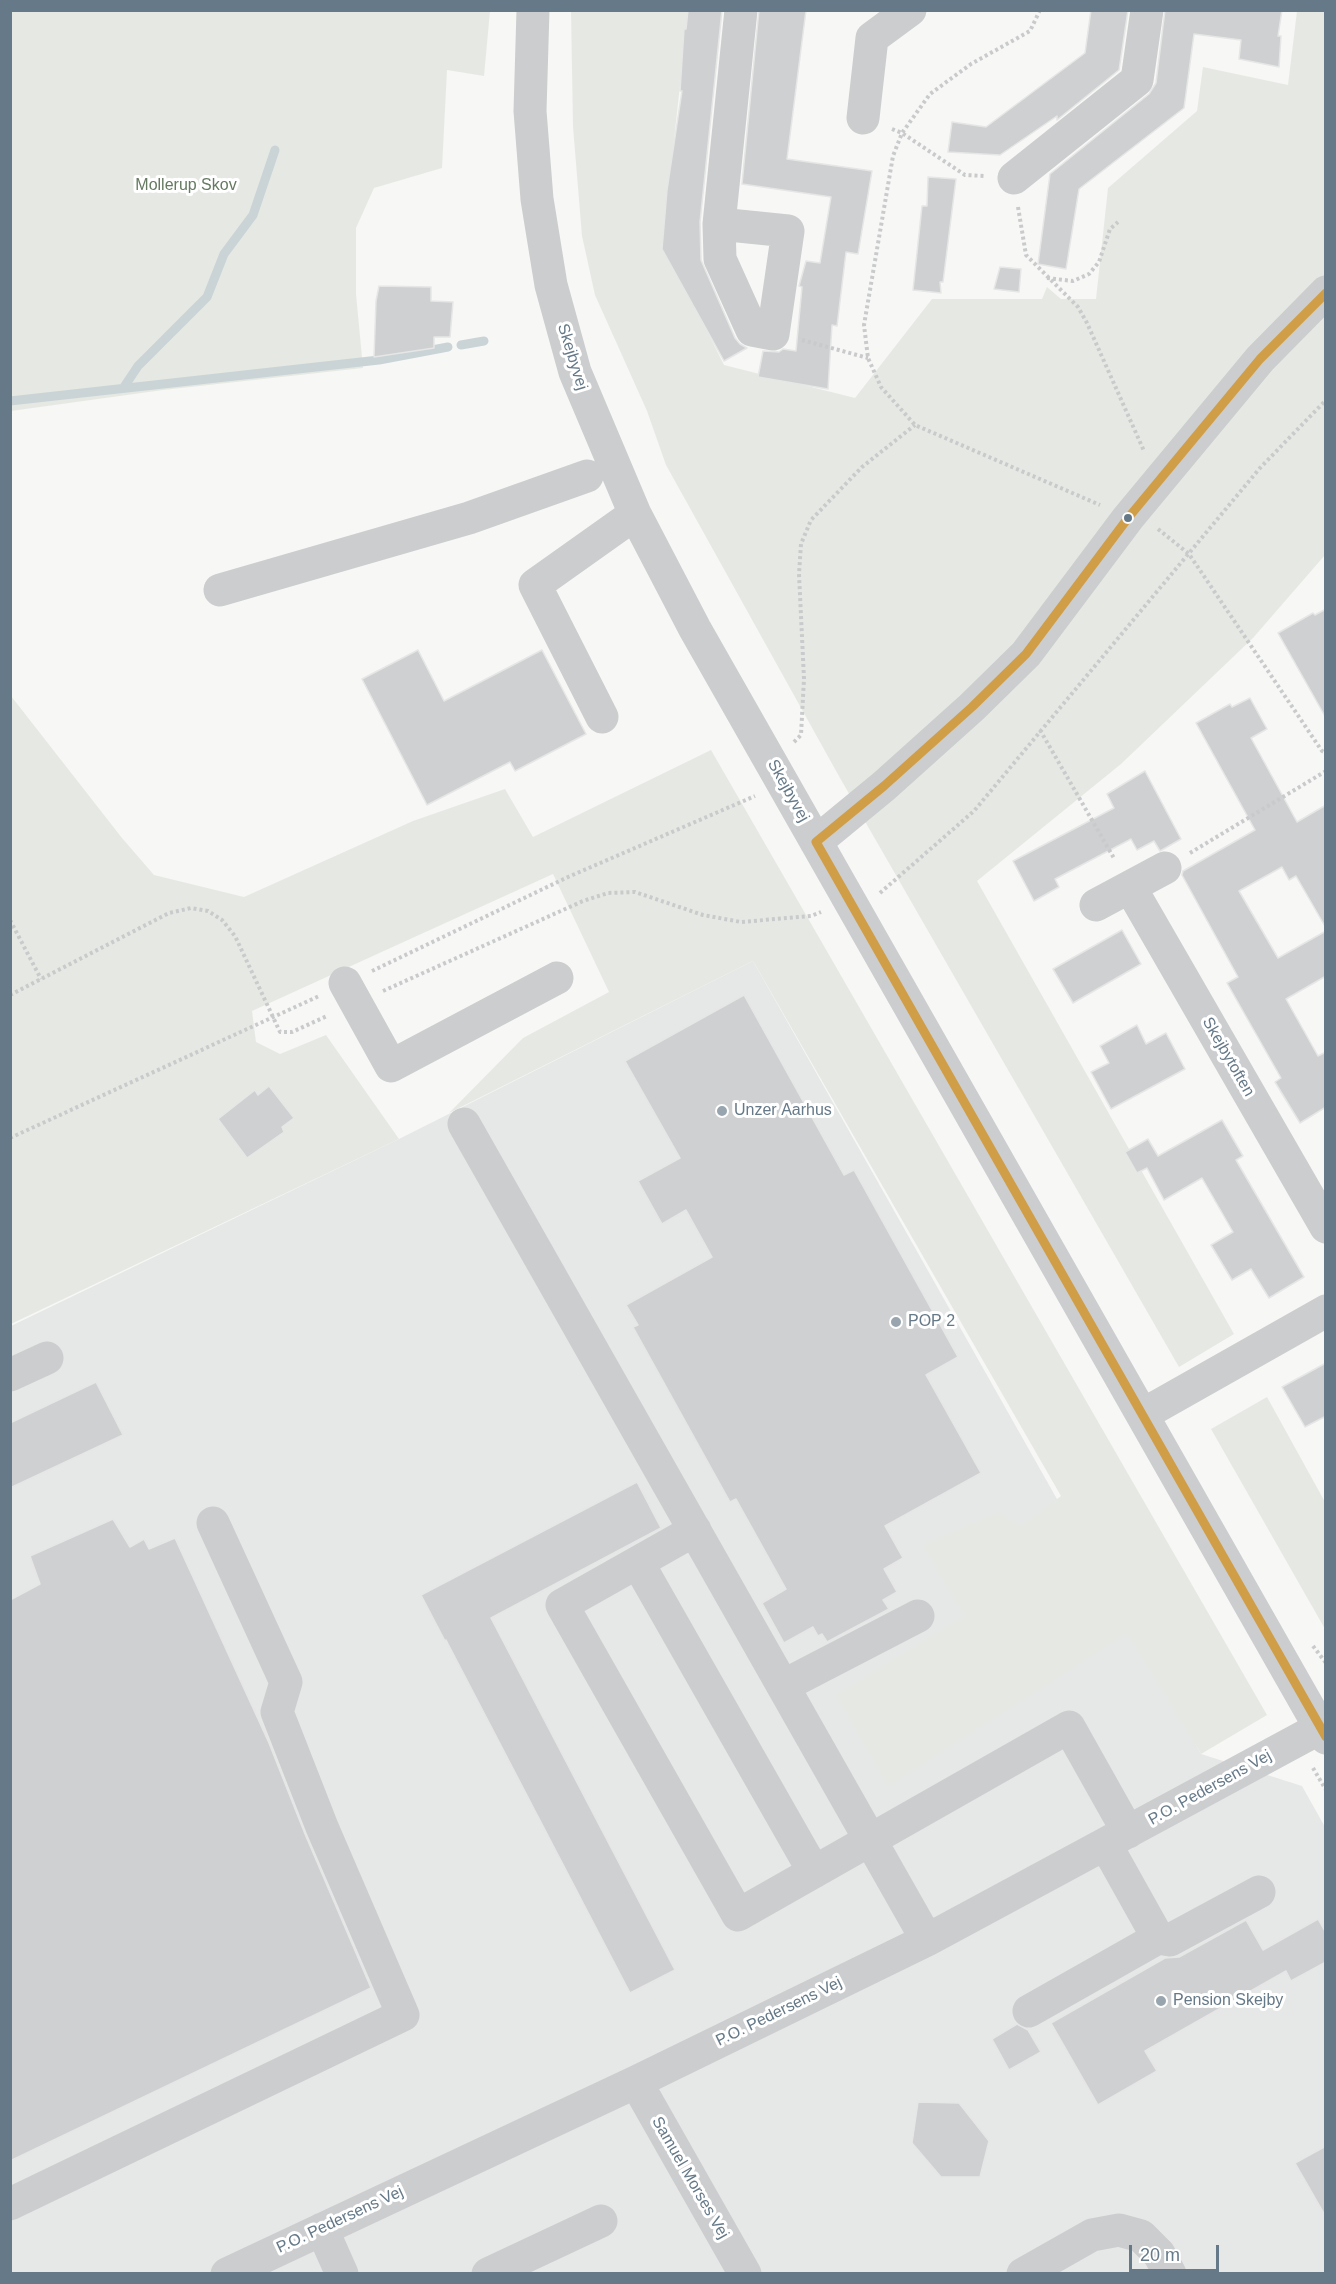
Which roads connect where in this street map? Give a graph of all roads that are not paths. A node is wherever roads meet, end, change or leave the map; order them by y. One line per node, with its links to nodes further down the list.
1 (533, 10): 10 (street, Skejbyvej)
2 (741, 10): 7 (street)
3 (910, 10): 5 (street)
4 (1147, 10): 6 (street)
5 (863, 118)
6 (1014, 178)
7 (719, 224): 7 (street)
8 (1326, 292): 13 (street)
9 (587, 476): 11 (street)
10 (635, 514): 12 (street); 13 (street, Skejbyvej)
11 (220, 590)
12 (602, 717)
13 (816, 842): 24 (street, Skejbyvej)
14 (1165, 868): 15 (street)
15 (1130, 887): 16 (street); 20 (street, Skejbytoften)
16 (1096, 905)
17 (557, 978): 18 (street)
18 (351, 993)
19 (464, 1124): 26 (street)
20 (1326, 1227)
21 (1326, 1311): 24 (street)
22 (47, 1358): 23 (street)
23 (10, 1376)
24 (1142, 1415): 30 (street, Skejbyvej)
25 (213, 1523): 39 (street)
26 (694, 1530): 27 (street); 29 (street)
27 (638, 1563): 33 (street); 33 (street)
28 (918, 1616): 29 (street)
29 (783, 1686): 32 (street)
30 (1323, 1733): 31 (street, P.O. Pedersens Vej)
31 (1117, 1839): 32 (street); 35 (street); 36 (street, P.O. Pedersens Vej)
32 (871, 1840): 33 (street); 36 (street)
33 (814, 1872)
34 (1259, 1892): 35 (street)
35 (1158, 1938): 37 (street)
36 (927, 1940): 38 (street, P.O. Pedersens Vej)
37 (1029, 2011)
38 (636, 2082): 41 (street, P.O. Pedersens Vej); 45 (street, Samuel Morses Vej)
39 (10, 2204)
40 (601, 2221): 44 (street)
41 (322, 2229): 42 (street, P.O. Pedersens Vej); 43 (street)
42 (227, 2274)
43 (342, 2274)
44 (488, 2274)
45 (745, 2274)
46 (1023, 2274): 47 (street)
47 (1170, 2274)

